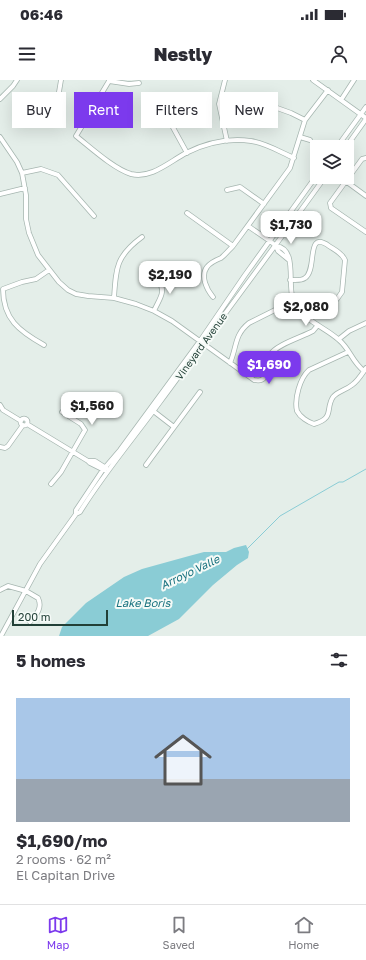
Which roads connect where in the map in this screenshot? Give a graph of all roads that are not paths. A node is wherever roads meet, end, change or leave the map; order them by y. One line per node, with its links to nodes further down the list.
1 (17, 80): 11 (street)
2 (61, 80): 9 (street)
3 (225, 80): 25 (street)
4 (313, 80): 8 (street)
5 (354, 80): 12 (street)
6 (109, 81): 7 (street); 10 (street)
7 (139, 83)
8 (328, 90): 12 (street); 17 (street)
9 (59, 92)
10 (103, 92)
11 (0, 98)
12 (341, 100): 15 (street)
13 (366, 107): 15 (street)
14 (278, 108): 17 (street)
15 (361, 114): 16 (street); 23 (street)
16 (366, 119): 24 (street)
17 (305, 120): 21 (street)
18 (81, 128): 26 (street)
19 (173, 128): 26 (street)
20 (0, 137): 30 (street)
21 (300, 137): 22 (street); 27 (street)
22 (310, 140)
23 (342, 140)
24 (351, 140)
25 (227, 141): 26 (street); 27 (street)
26 (187, 153)
27 (294, 158): 39 (street)
28 (366, 158): 29 (street)
29 (354, 170)
30 (22, 173): 35 (street); 41 (street)
31 (311, 184): 45 (street, Vineyard Avenue)
32 (320, 184): 47 (street, Vineyard Avenue)
33 (344, 184): 43 (street)
34 (350, 184): 38 (street)
35 (25, 188): 37 (street); 48 (street)
36 (227, 190): 39 (street)
37 (0, 194)
38 (366, 196)
39 (264, 204): 42 (street)
40 (187, 213): 46 (street)
41 (94, 216)
42 (248, 226): 45 (street); 46 (street)
43 (366, 232)
44 (142, 237): 52 (street)
45 (270, 241): 47 (street); 60 (street, Vineyard Avenue)
46 (233, 246): 51 (street)
47 (276, 246): 50 (street); 60 (street, Vineyard Avenue)
48 (49, 270): 52 (street); 58 (street)
49 (158, 280): 54 (street)
50 (290, 280): 53 (street); 55 (street)
51 (213, 297)
52 (114, 298): 54 (street)
53 (293, 301): 55 (street); 64 (street)
54 (154, 311): 60 (street)
55 (307, 318): 57 (street)
56 (366, 323): 59 (street)
57 (318, 325): 59 (street); 64 (street)
58 (34, 339): 61 (street); 62 (street)
59 (339, 339): 63 (street)
60 (201, 343): 64 (street); 68 (street, Vineyard Avenue)
61 (30, 344)
62 (44, 345)
63 (348, 352): 65 (street); 65 (street)
64 (230, 363)
65 (365, 370)
66 (200, 392): 71 (street)
67 (0, 405): 70 (street)
68 (152, 410): 71 (street); 75 (street, Vineyard Avenue)
69 (62, 412): 73 (street)
70 (24, 423): 72 (street); 73 (street)
71 (174, 427): 74 (street)
72 (0, 447)
73 (73, 452): 75 (street); 76 (street)
74 (146, 465)
75 (105, 469): 78 (street, Vineyard Avenue)
76 (51, 484)
77 (0, 590): 78 (street)
78 (26, 591): 79 (street); 80 (street, Vineyard Avenue)
79 (30, 622)
80 (1, 636)

